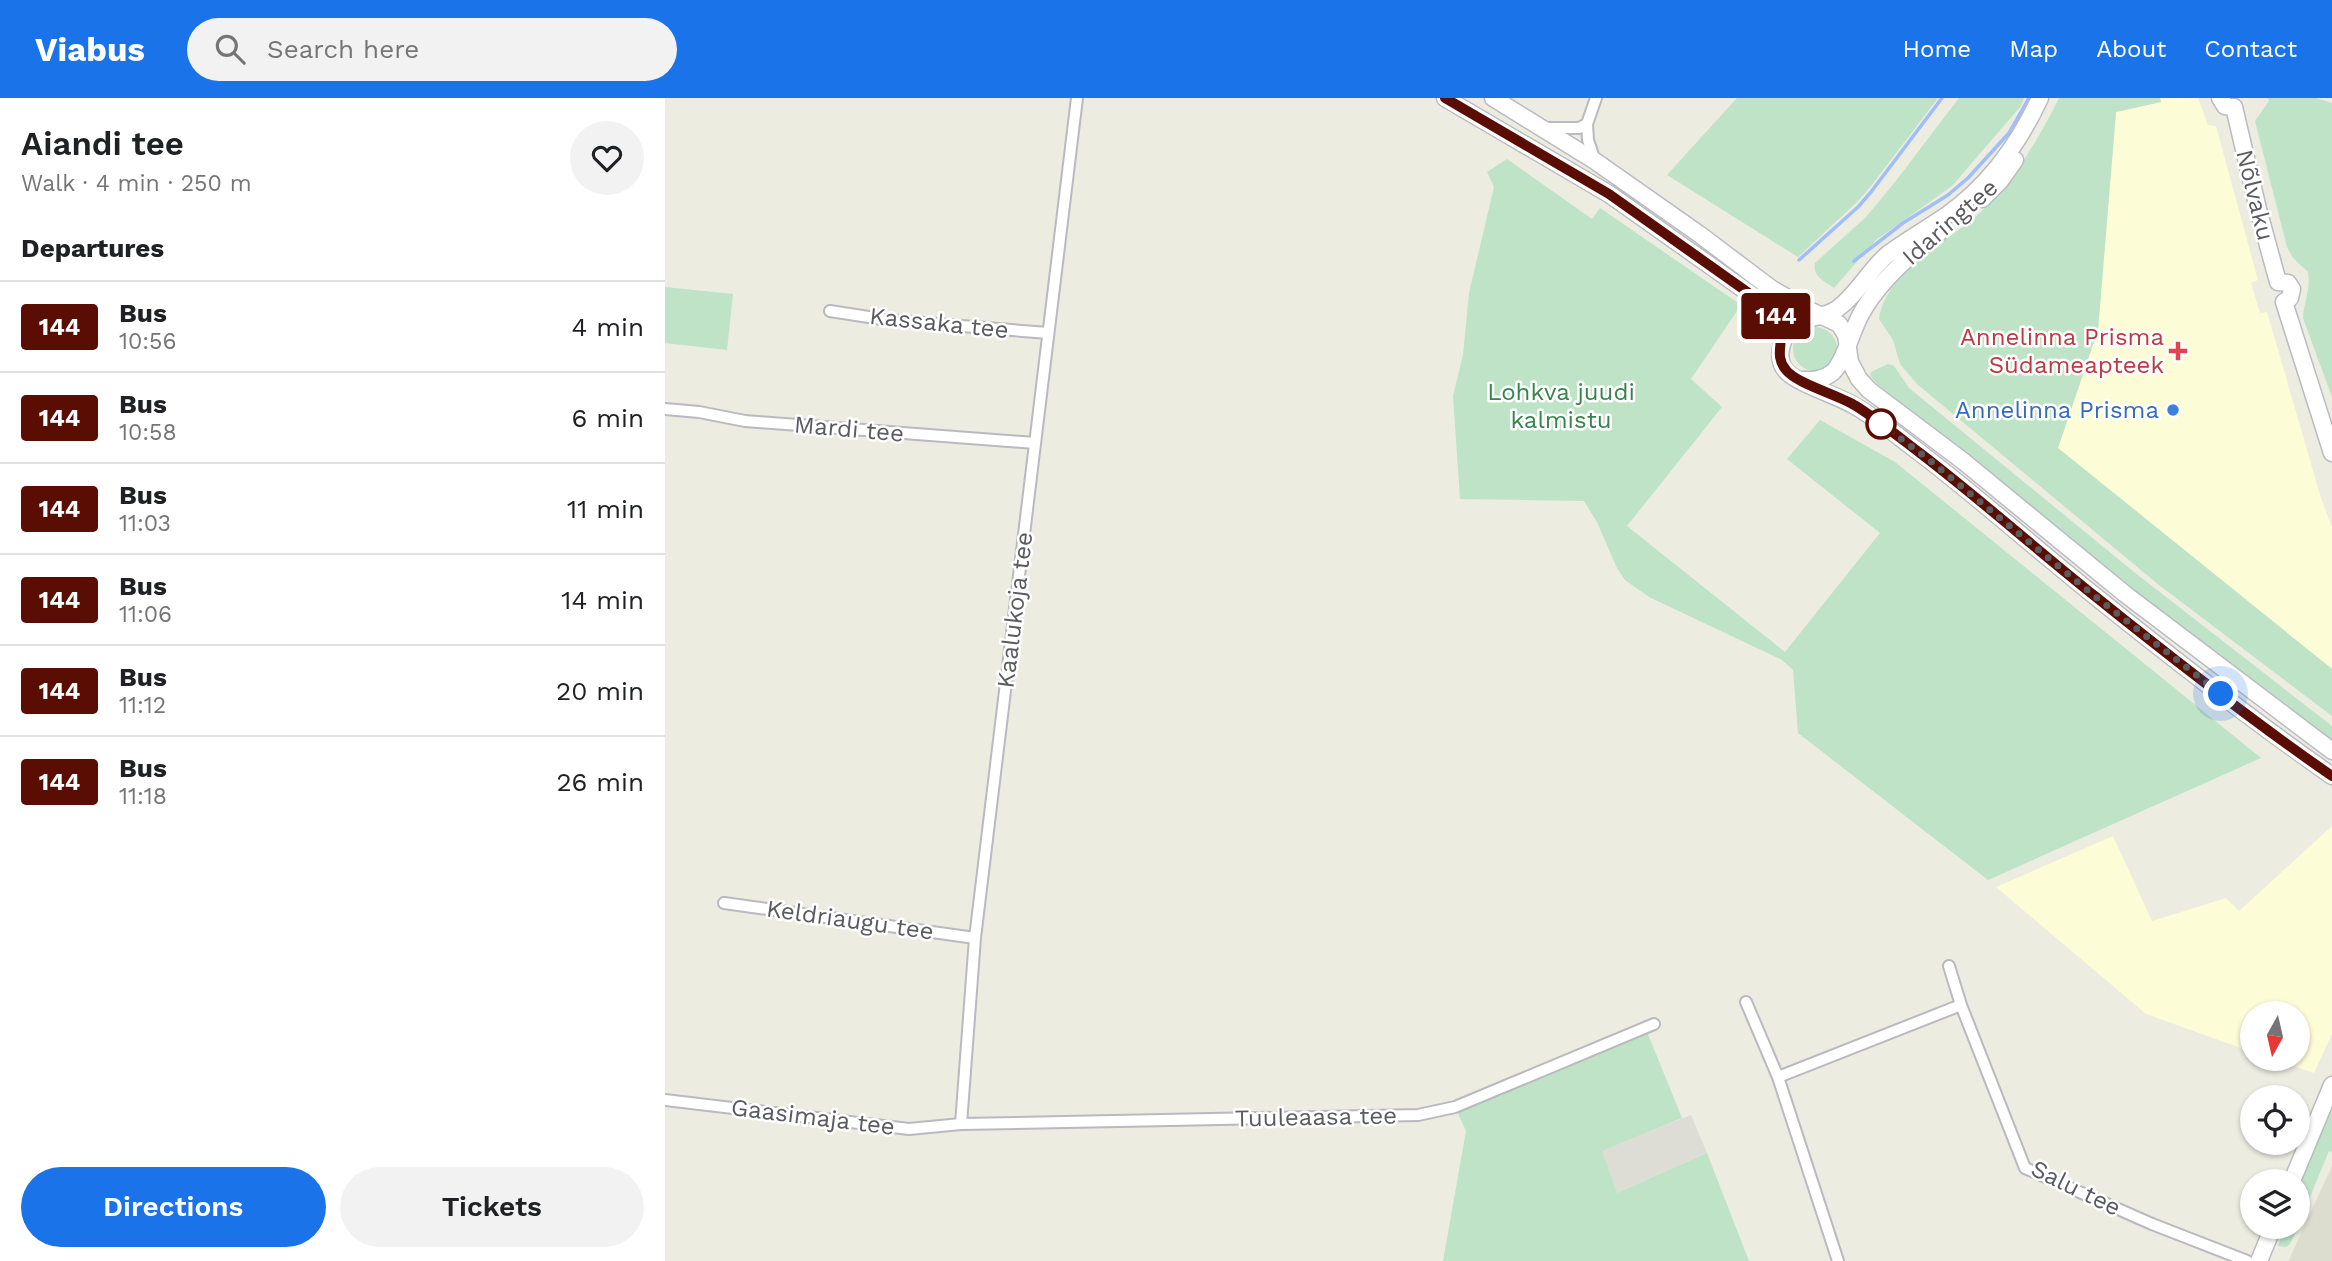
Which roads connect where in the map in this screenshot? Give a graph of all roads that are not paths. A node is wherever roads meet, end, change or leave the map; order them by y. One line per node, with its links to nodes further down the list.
1 (1077, 98): 13 (street, Kaalukoja tee)
2 (1445, 98): 15 (main road)
3 (1493, 98): 9 (main road)
4 (1597, 98): 8 (street)
5 (2040, 98): 12 (main road, Idaringtee)
6 (2050, 98): 14 (main road, Idaringtee)
7 (2232, 101): 19 (main road, Nõlvaku)
8 (1587, 124): 9 (street); 10 (street)
9 (1541, 127): 10 (main road)
10 (1595, 162): 12 (main road)
11 (830, 311): 13 (street, Kassaka tee)
12 (1822, 316): 14 (main road); 15 (main road)
13 (1048, 333): 18 (street, Kaalukoja tee)
14 (1847, 344): 16 (main road); 20 (main road)
15 (1781, 348): 16 (main road)
16 (1800, 380): 21 (main road)
17 (665, 409): 18 (street, Mardi tee)
18 (1035, 443): 23 (street, Kaalukoja tee)
19 (2332, 453)
20 (2332, 751)
21 (2332, 776)
22 (724, 903): 23 (street, Keldriaugu tee)
23 (975, 938): 31 (street, Kaalukoja tee)
24 (1949, 966): 26 (street, Salu tee)
25 (1746, 1002): 28 (street)
26 (1961, 1005): 28 (street); 35 (street, Salu tee)
27 (1654, 1024): 31 (street, Tuuleaasa tee)
28 (1778, 1077): 34 (street)
29 (2332, 1084): 32 (main road)
30 (665, 1100): 31 (street, Gaasimaja tee)
31 (961, 1124)
32 (2297, 1169)
33 (2268, 1239): 36 (main road)
34 (1838, 1261)
35 (2247, 1261)
36 (2259, 1261)

